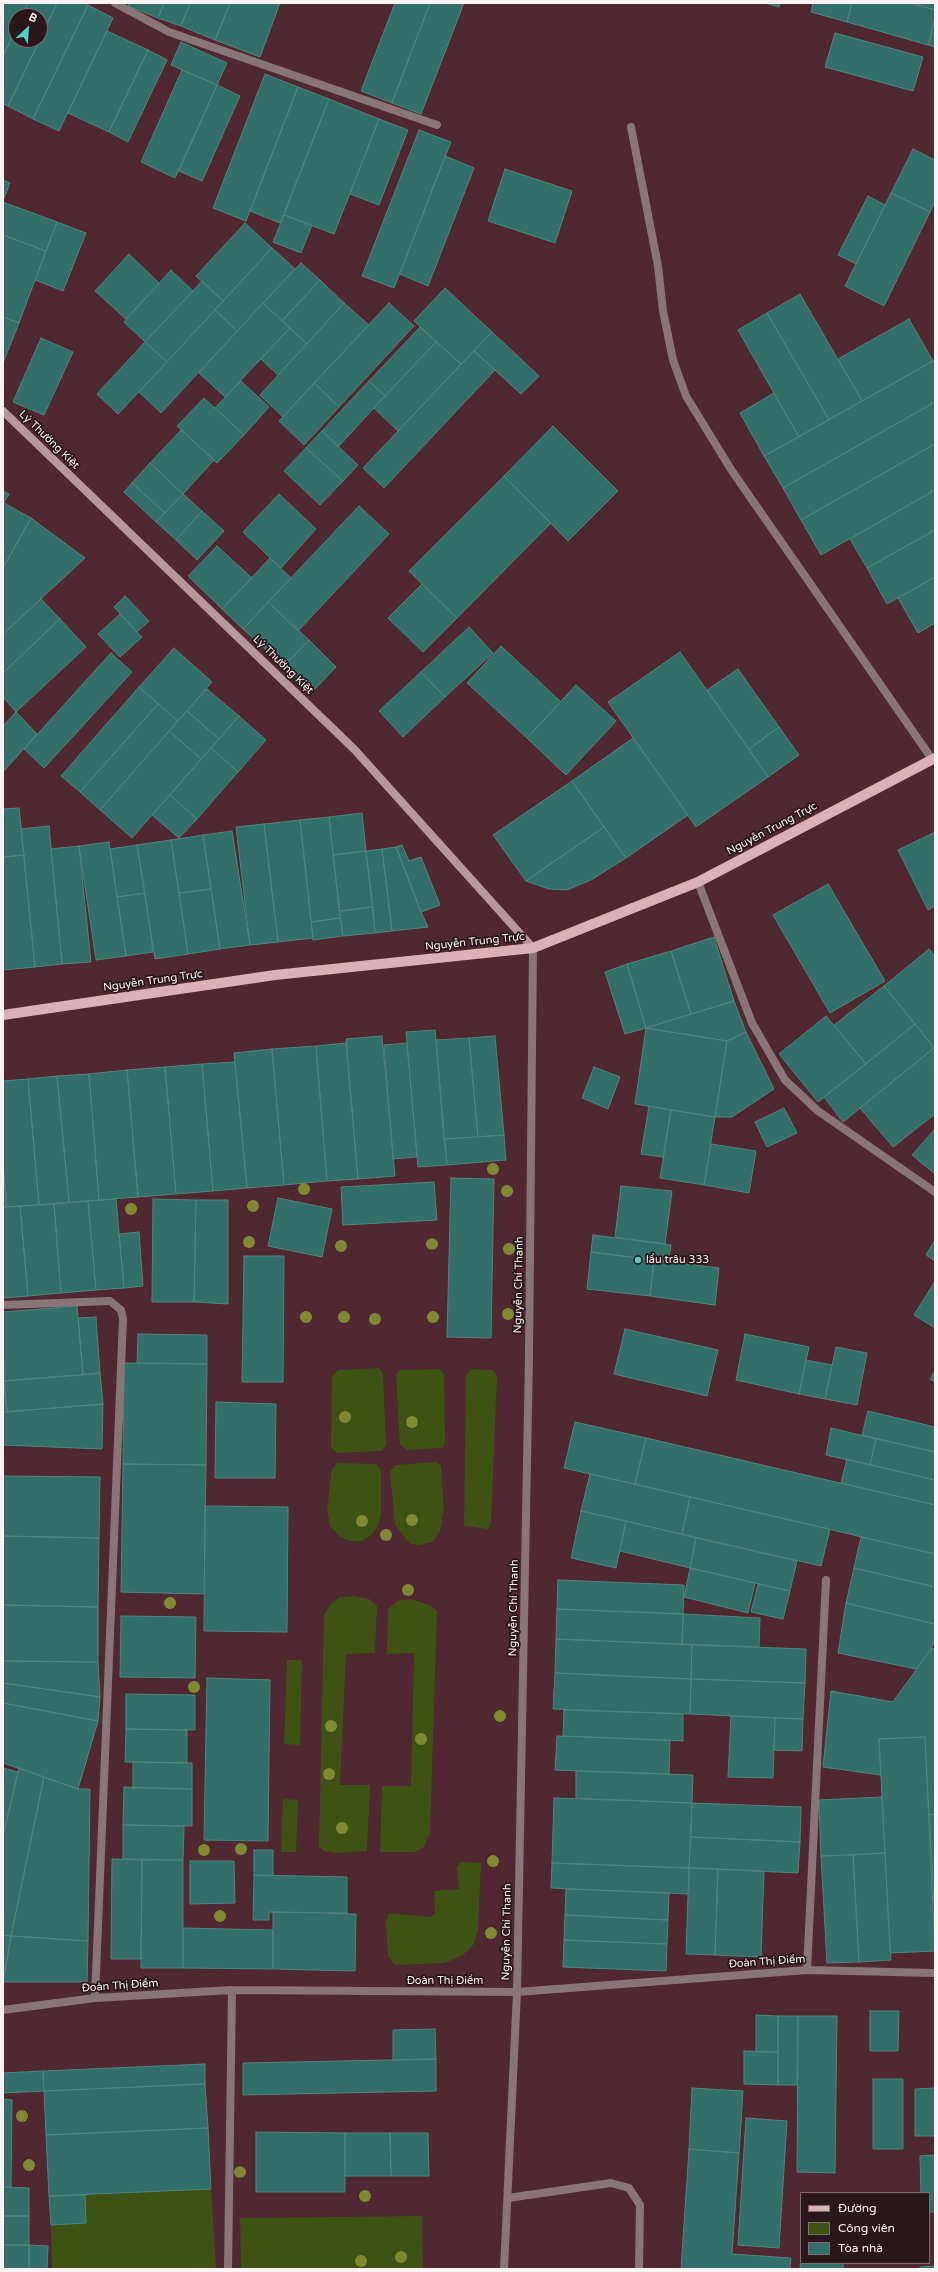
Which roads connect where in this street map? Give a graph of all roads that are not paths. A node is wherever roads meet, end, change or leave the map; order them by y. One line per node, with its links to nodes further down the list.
1 (115, 3): 2 (street)
2 (437, 125)
3 (631, 127): 5 (street)
4 (3, 411): 7 (street, Lý Thường Kiệt)
5 (933, 758): 6 (main road, Nguyễn Trung Trực)
6 (698, 882): 7 (main road, Nguyễn Trung Trực); 9 (street)
7 (533, 948): 8 (main road, Nguyễn Trung Trực); 15 (street, Nguyễn Chí Thanh)
8 (3, 1015)
9 (935, 1192)
10 (3, 1305): 16 (street)
11 (826, 1580): 12 (street)
12 (807, 1970): 13 (street, Đoàn Thị Điểm); 15 (street, Đoàn Thị Điểm)
13 (935, 1973)
14 (232, 1990): 15 (street, Đoàn Thị Điểm); 16 (street, Đoàn Thị Điểm); 19 (street)
15 (517, 1992): 18 (street, Nguyễn Chí Thanh)
16 (95, 1998): 17 (street, Đoàn Thị Điểm)
17 (3, 2010)
18 (508, 2198): 20 (street, Nguyễn Chí Thanh); 21 (street)
19 (228, 2269)
20 (504, 2269)
21 (639, 2269)

